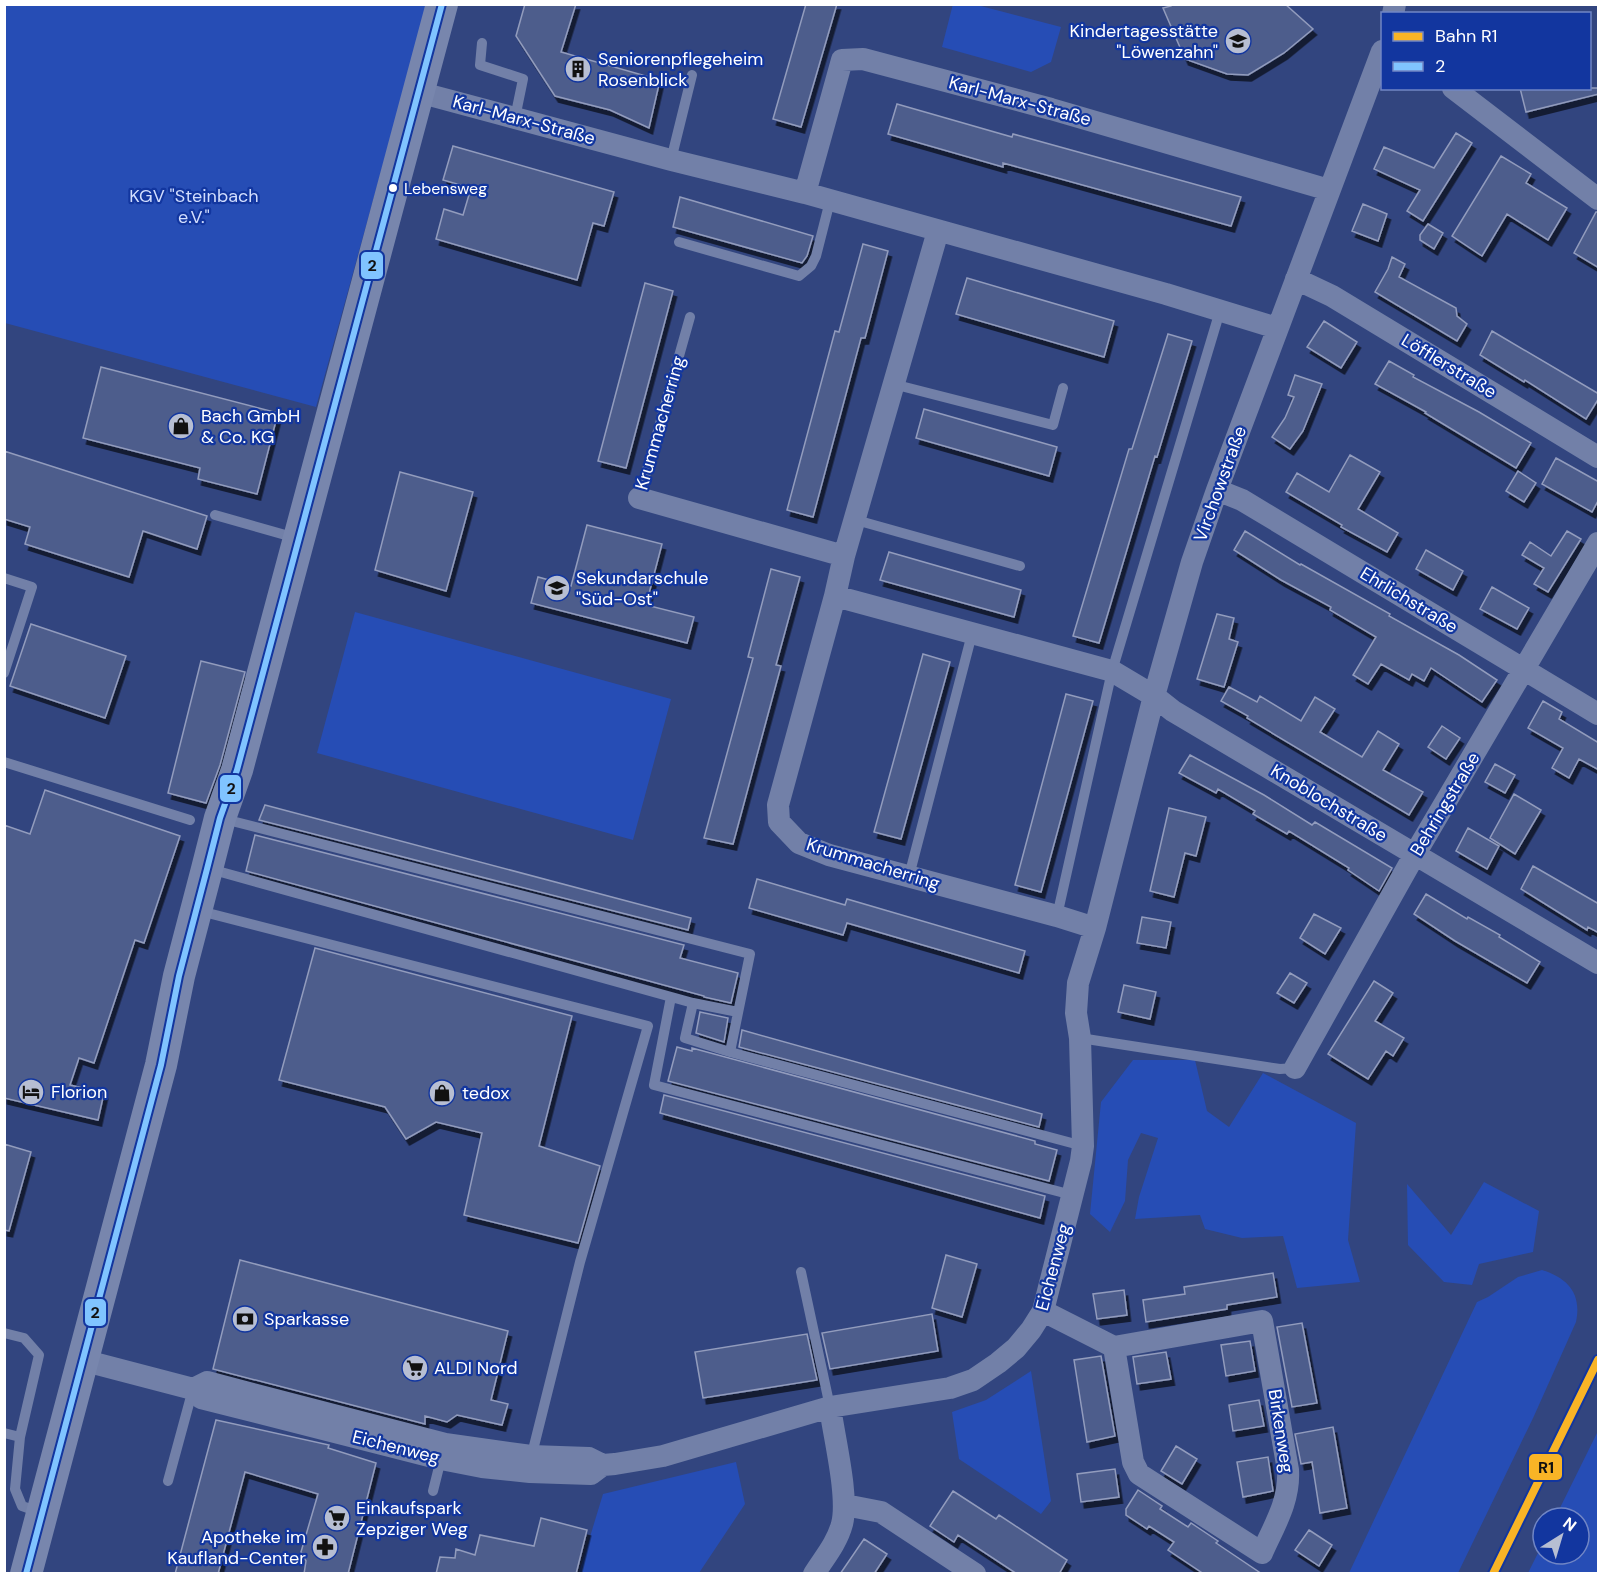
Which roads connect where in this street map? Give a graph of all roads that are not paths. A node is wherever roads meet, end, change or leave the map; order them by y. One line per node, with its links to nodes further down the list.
1 (442, 4): 6 (street)
2 (482, 43): 7 (lane)
3 (1381, 56): 9 (street, Virchowstraße)
4 (692, 75): 8 (lane)
5 (1456, 90): 11 (street)
6 (418, 92): 7 (street, Karl-Marx-Straße); 26 (street)
7 (515, 118): 8 (street, Karl-Marx-Straße)
8 (671, 160): 10 (street, Karl-Marx-Straße)
9 (1329, 190): 10 (street, Karl-Marx-Straße); 15 (street, Virchowstraße)
10 (805, 193): 12 (street, Karl-Marx-Straße)
11 (1599, 200)
12 (830, 201): 13 (street, Karl-Marx-Straße); 14 (lane)
13 (938, 231): 16 (street, Karl-Marx-Straße); 19 (street, Krummacherring)
14 (679, 242)
15 (1296, 279): 18 (street, Virchowstraße); 21 (street, Löfflerstraße)
16 (1220, 311): 18 (street, Karl-Marx-Straße); 34 (lane)
17 (690, 317): 23 (lane, Krummacherring)
18 (1277, 328): 22 (street, Virchowstraße)
19 (893, 384): 20 (lane); 25 (street, Krummacherring)
20 (1063, 388)
21 (1599, 457)
22 (1218, 490): 33 (street, Ehrlichstraße); 36 (street, Virchowstraße)
23 (639, 498): 28 (street, Krummacherring)
24 (215, 515): 26 (lane)
25 (856, 520): 28 (street, Krummacherring); 29 (lane)
26 (299, 539): 39 (street)
27 (1599, 543): 33 (street, Behringstraße)
28 (844, 556): 31 (street, Krummacherring)
29 (1020, 566)
30 (4, 578): 35 (lane)
31 (835, 596): 32 (street); 42 (street, Krummacherring)
32 (972, 634): 34 (street); 42 (lane)
33 (1525, 670): 37 (street, Ehrlichstraße); 40 (street, Behringstraße)
34 (1112, 671): 36 (street); 44 (lane)
35 (4, 673)
36 (1154, 696): 40 (street, Knoblochstraße); 45 (street, Virchowstraße)
37 (1599, 714)
38 (4, 762): 39 (lane)
39 (205, 819): 41 (street); 49 (lane)
40 (1415, 854): 46 (street, Knoblochstraße); 52 (street, Behringstraße)
41 (207, 869): 43 (street); 47 (lane)
42 (909, 876): 44 (street, Krummacherring)
43 (196, 910): 59 (street); 65 (lane)
44 (1057, 916): 45 (street, Krummacherring)
45 (1095, 928): 50 (street, Eichenweg)
46 (1599, 963)
47 (671, 997): 48 (lane); 54 (lane)
48 (693, 1003): 49 (lane); 51 (lane)
49 (738, 1012): 51 (lane)
50 (1080, 1038): 52 (lane); 53 (street, Eichenweg)
51 (730, 1052): 53 (lane)
52 (1295, 1068)
53 (1083, 1146): 54 (street, Eichenweg)
54 (1072, 1195): 56 (street, Eichenweg)
55 (801, 1272): 61 (lane)
56 (1043, 1311): 58 (street); 61 (street, Eichenweg)
57 (4, 1334): 63 (lane)
58 (1114, 1347): 58 (street, Birkenweg)
59 (82, 1360): 60 (street, Eichenweg); 69 (street)
60 (193, 1389): 64 (street, Eichenweg); 65 (street, Eichenweg); 66 (lane)
61 (830, 1407): 65 (street, Eichenweg); 68 (street)
62 (4, 1433): 63 (lane)
63 (20, 1437): 69 (lane)
64 (441, 1459): 65 (street, Eichenweg); 67 (lane)
65 (530, 1464)
66 (168, 1481)
67 (433, 1491)
68 (845, 1504): 71 (street); 72 (street)
69 (42, 1513): 70 (street)
70 (26, 1574)
71 (814, 1574)
72 (975, 1574)

